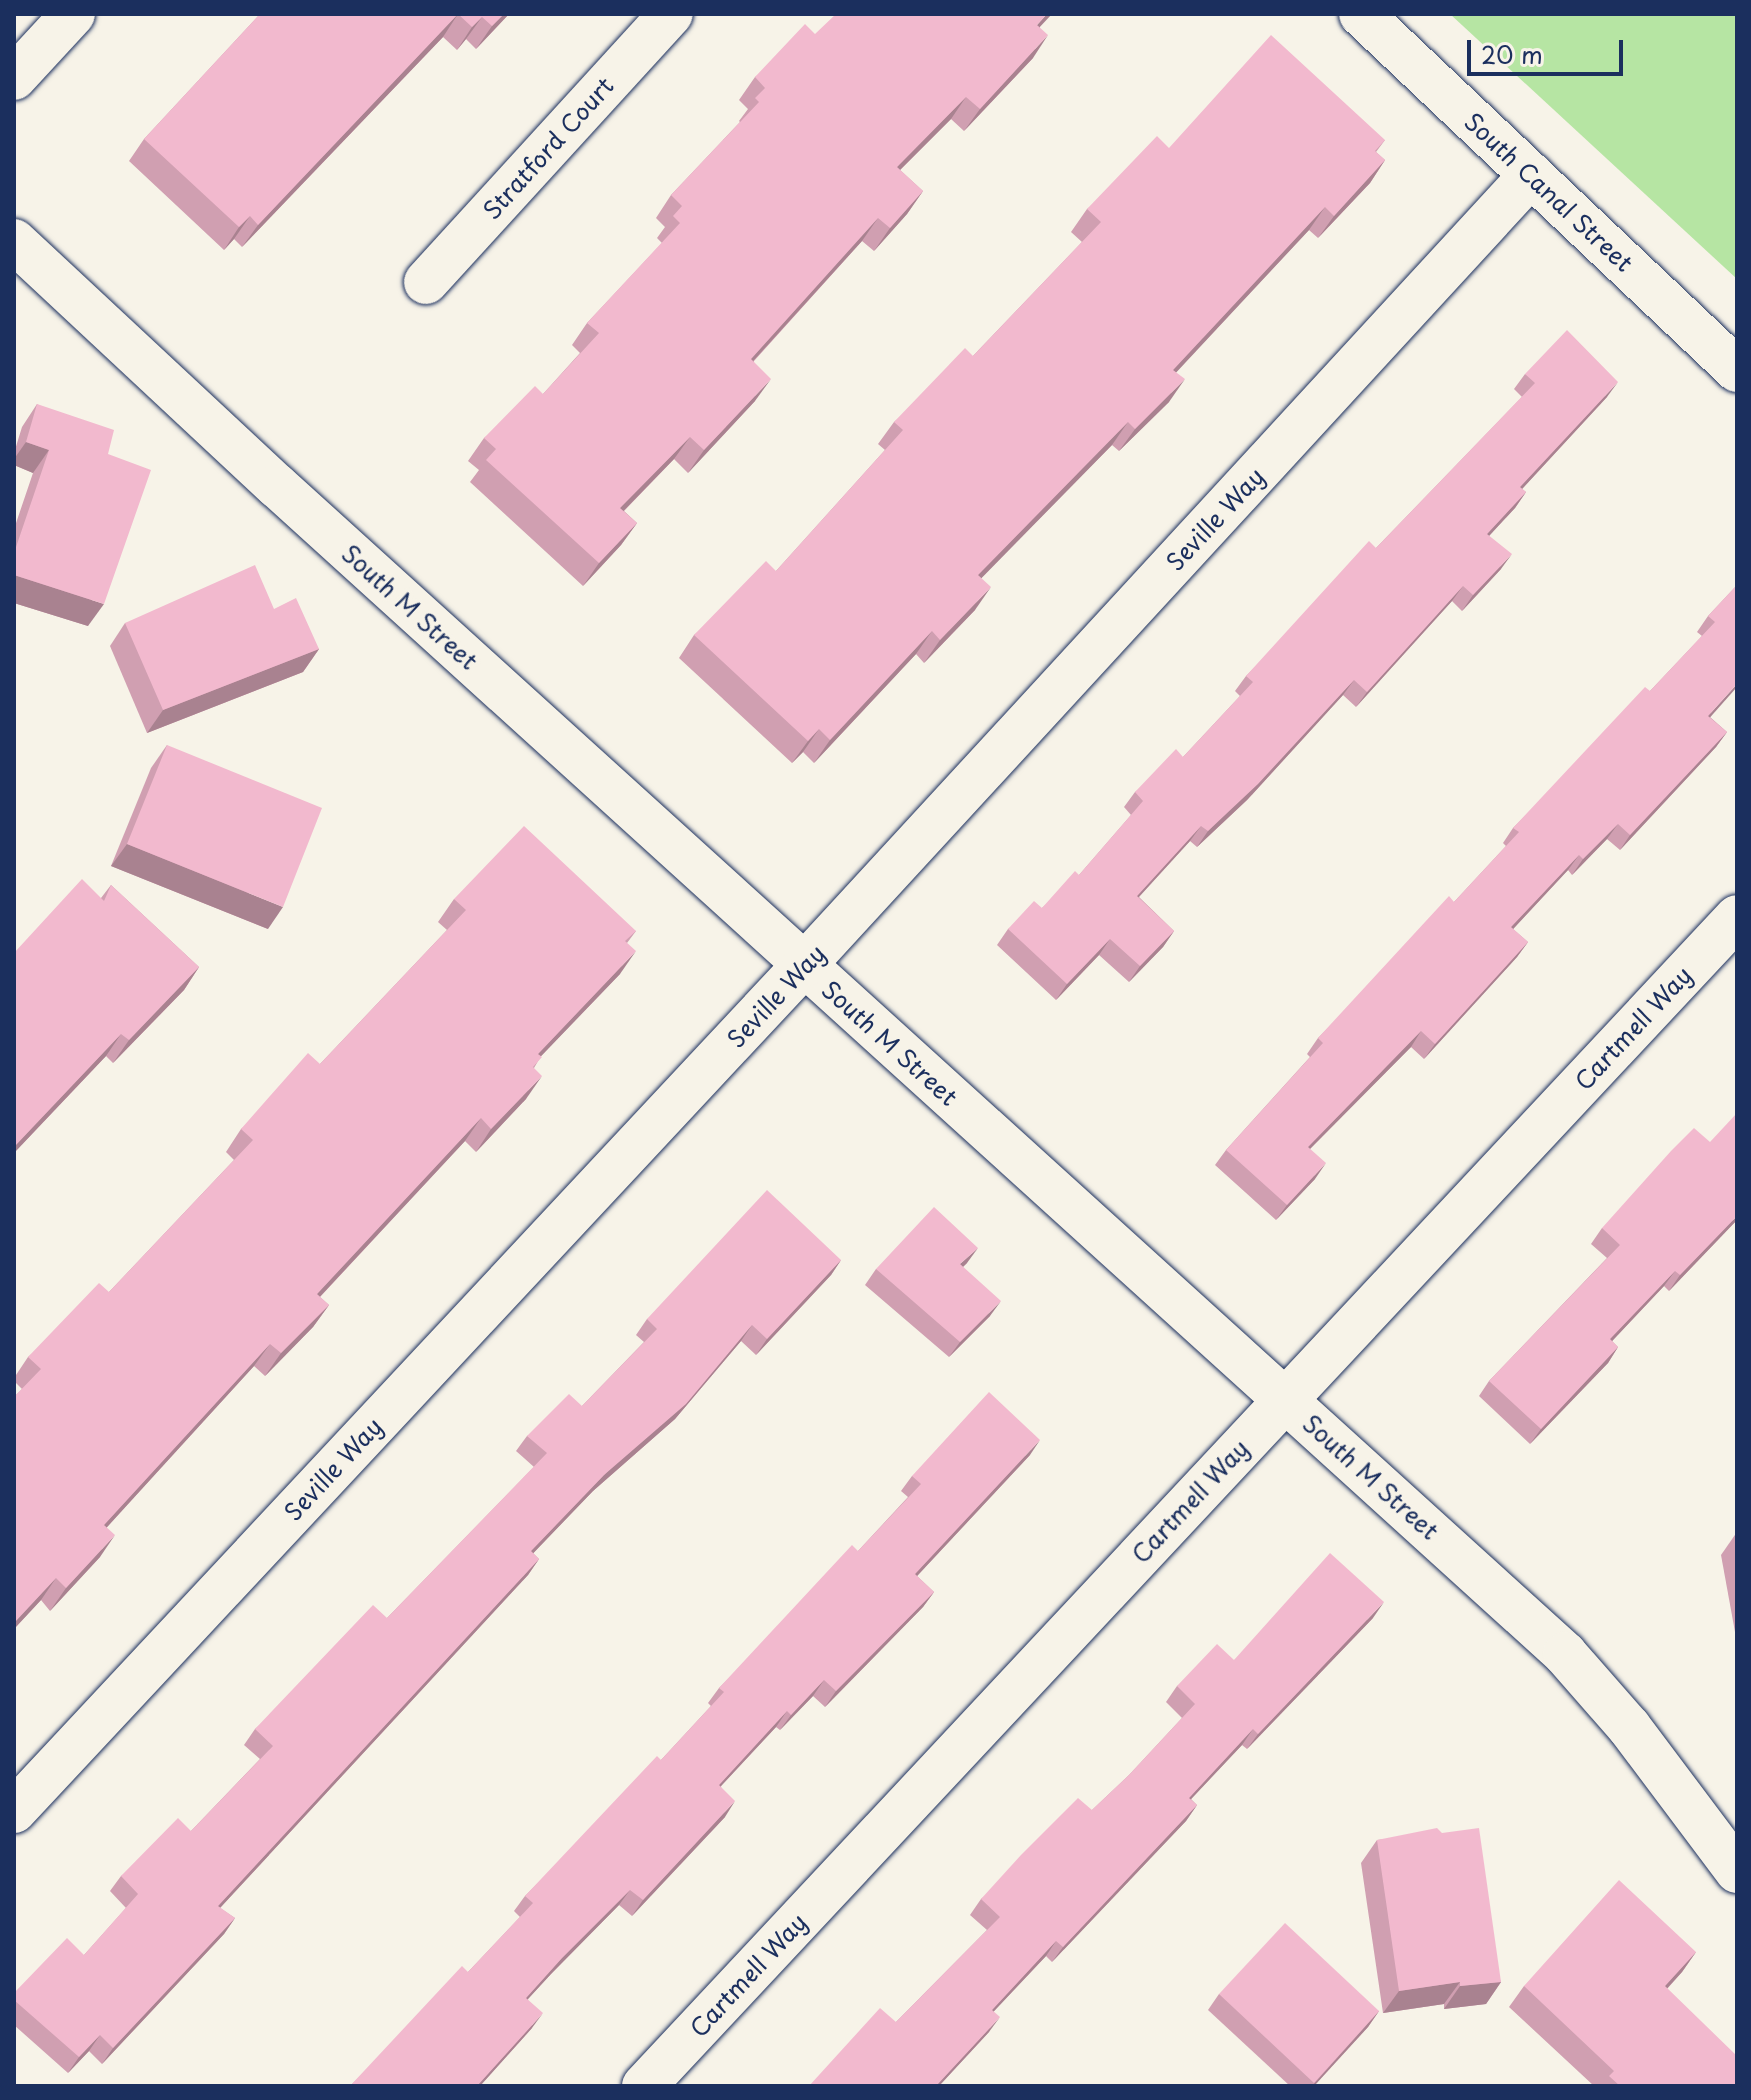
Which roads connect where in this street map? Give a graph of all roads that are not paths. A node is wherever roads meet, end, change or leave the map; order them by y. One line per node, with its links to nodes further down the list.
1 (73, 14): 4 (street)
2 (671, 14): 7 (street, Stratford Court)
3 (1361, 14): 5 (street, South Canal Street)
4 (14, 78)
5 (1531, 175): 8 (street, South Canal Street); 10 (street, Seville Way)
6 (14, 241): 10 (street, South M Street)
7 (426, 282)
8 (1737, 370)
9 (1737, 917): 11 (street, Cartmell Way)
10 (804, 965): 11 (street, South M Street); 12 (street, Seville Way)
11 (1285, 1398): 13 (street, South M Street); 14 (street, Cartmell Way)
12 (14, 1811)
13 (1737, 1871)
14 (644, 2086)

